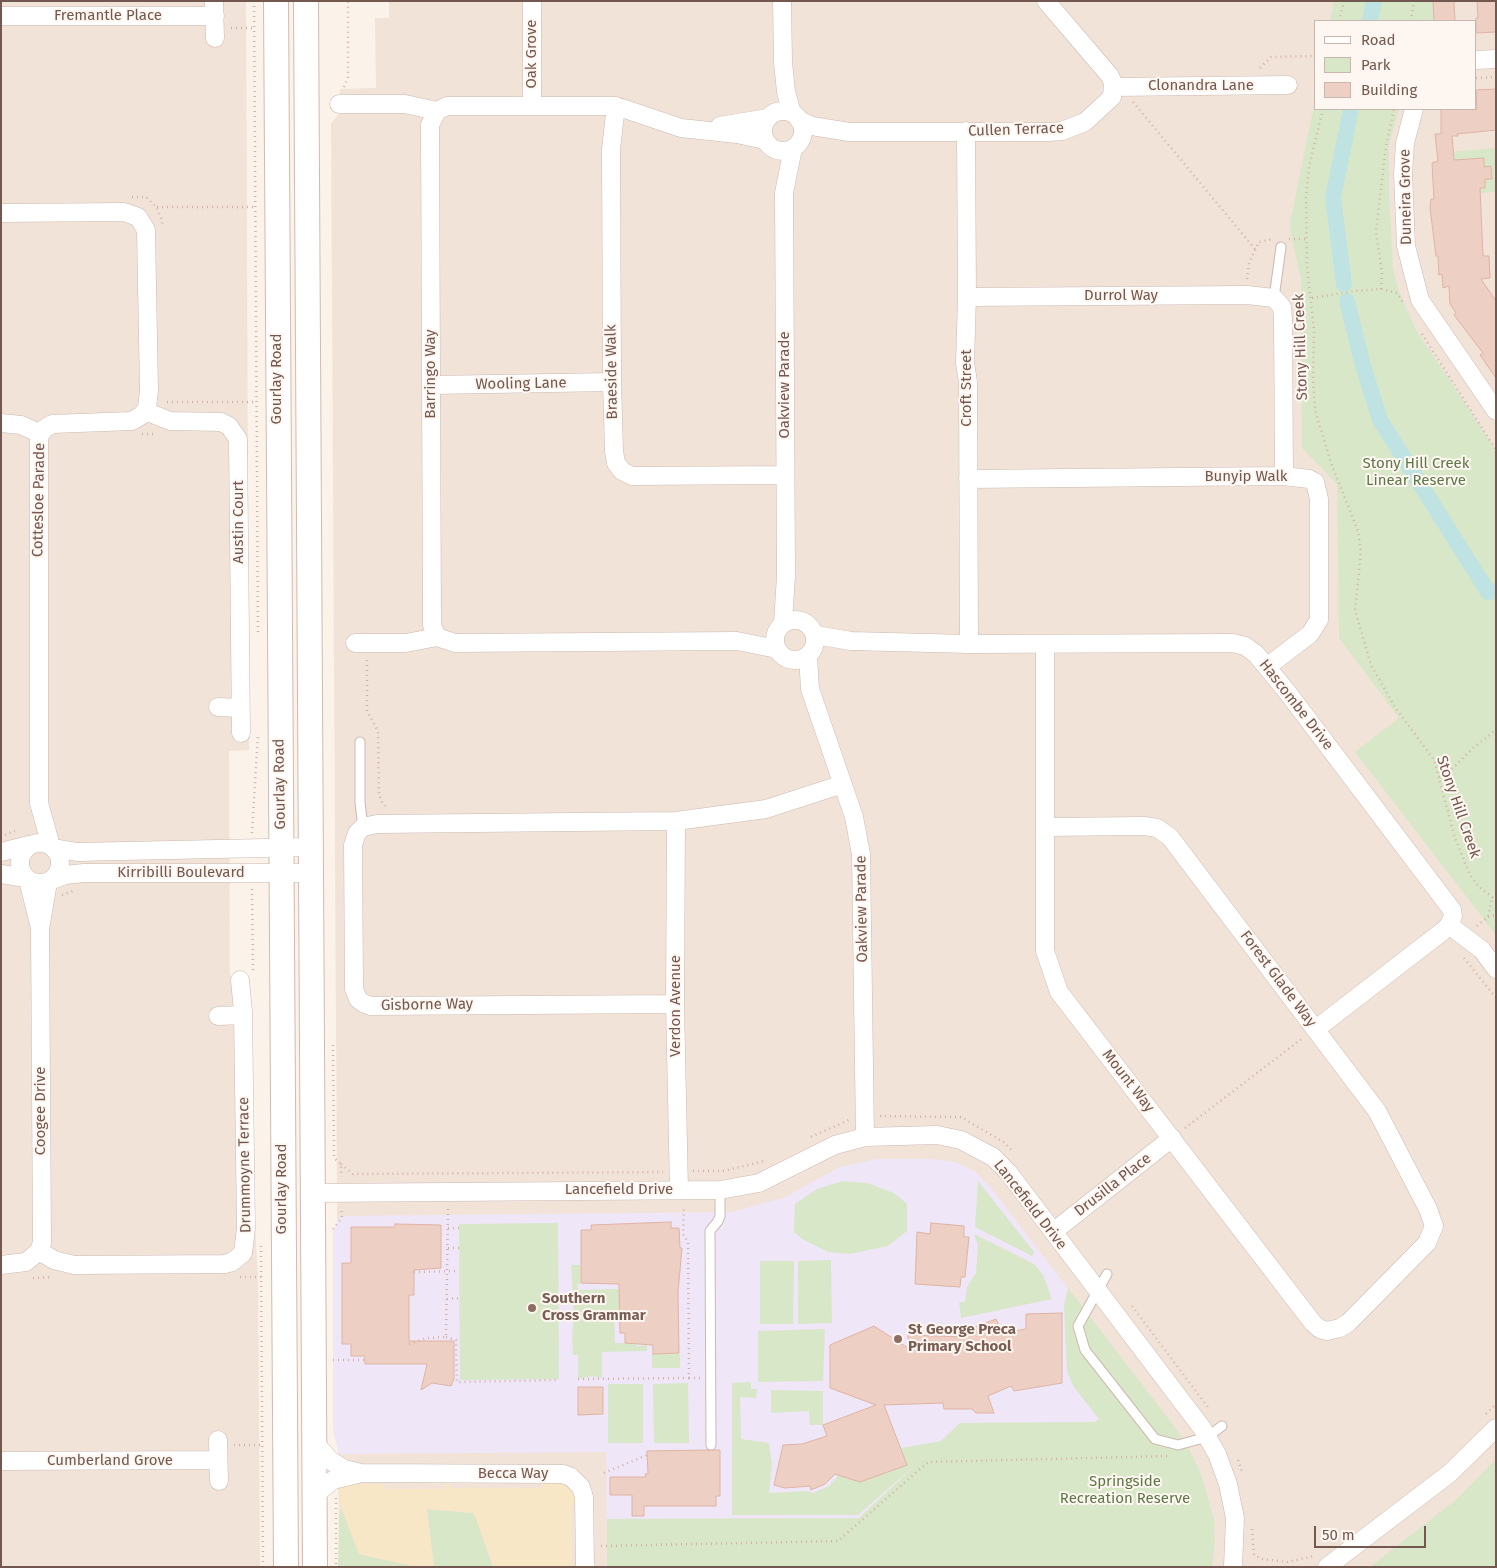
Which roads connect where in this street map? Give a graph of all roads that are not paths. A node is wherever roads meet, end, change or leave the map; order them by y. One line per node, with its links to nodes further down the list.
1 (276, 1): 63 (main road, Gourlay Road)
2 (306, 1): 62 (main road, Gourlay Road)
3 (532, 1): 14 (street, Oak Grove)
4 (782, 1): 10 (street)
5 (1046, 1): 12 (street)
6 (1, 16): 7 (street, Fremantle Place)
7 (215, 21)
8 (1496, 59): 9 (street)
9 (1477, 60)
10 (783, 62): 18 (street); 19 (street)
11 (1288, 86): 12 (street, Clonandra Lane)
12 (1122, 87): 21 (street, Cullen Terrace)
13 (339, 104): 17 (street)
14 (532, 106): 15 (street); 17 (street)
15 (616, 106): 20 (street); 30 (street, Braeside Walk)
16 (1414, 110): 33 (street, Duneira Grove)
17 (437, 111): 31 (street, Barringo Way)
18 (769, 117): 19 (street); 20 (street); 23 (street)
19 (796, 117): 22 (street, Cullen Terrace); 24 (street)
20 (702, 129): 23 (street)
21 (966, 131): 22 (street, Cullen Terrace); 28 (street, Croft Street)
22 (849, 132): 24 (street, Cullen Terrace)
23 (769, 144): 24 (street); 25 (street, Oakview Parade)
24 (795, 146): 25 (street, Oakview Parade)
25 (784, 193): 36 (street, Oakview Parade)
26 (1, 213): 32 (street)
27 (1280, 247): 29 (lane)
28 (967, 297): 29 (street, Durrol Way); 38 (street, Croft Street)
29 (1274, 298): 37 (street)
30 (612, 382): 31 (street, Wooling Lane); 36 (street, Braeside Walk)
31 (431, 385): 42 (street, Barringo Way)
32 (145, 410): 35 (street, Cottesloe Parade); 52 (street, Austin Court)
33 (1496, 411)
34 (1, 423): 35 (street)
35 (41, 434): 56 (street, Cottesloe Parade)
36 (785, 475): 39 (street, Oakview Parade)
37 (1284, 476): 38 (street, Bunyip Walk); 49 (street, Bunyip Walk)
38 (968, 479): 45 (street, Croft Street)
39 (786, 576): 40 (street, Oakview Parade); 41 (street, Oakview Parade)
40 (801, 620): 41 (street); 47 (street)
41 (780, 627): 43 (street); 48 (street)
42 (438, 637): 43 (street); 44 (street)
43 (737, 640): 48 (street)
44 (355, 643)
45 (969, 644): 46 (street, Hascombe Drive); 47 (street, Hascombe Drive)
46 (1045, 644): 49 (street, Hascombe Drive); 59 (street, Mount Way)
47 (812, 646): 48 (street); 50 (street, Oakview Parade)
48 (784, 655): 50 (street, Oakview Parade)
49 (1268, 666): 70 (street, Hascombe Drive)
50 (810, 689): 55 (street, Oakview Parade)
51 (218, 707): 52 (street)
52 (240, 708): 53 (street, Austin Court)
53 (241, 733)
54 (360, 742): 58 (lane, Gisborne Way)
55 (843, 784): 57 (street); 79 (street, Oakview Parade)
56 (39, 803): 60 (street, Cottesloe Parade); 61 (street, Cottesloe Parade)
57 (676, 821): 58 (street); 74 (street, Verdon Avenue)
58 (363, 827): 74 (street, Gisborne Way)
59 (1045, 827): 77 (street, Forest Glade Way); 78 (street, Mount Way)
60 (31, 845): 61 (street); 64 (street); 68 (street)
61 (53, 847): 63 (street, Kirribilli Boulevard); 69 (street)
62 (311, 847): 63 (street, Kirribilli Boulevard); 65 (main road, Gourlay Road)
63 (281, 848): 67 (main road, Gourlay Road)
64 (1, 852)
65 (311, 873): 67 (street, Kirribilli Boulevard); 83 (main road, Gourlay Road)
66 (1, 874): 68 (street)
67 (282, 874): 69 (street, Kirribilli Boulevard); 82 (main road, Gourlay Road)
68 (27, 879): 69 (street); 71 (street, Coogee Drive)
69 (50, 881): 71 (street, Coogee Drive)
70 (1449, 925): 72 (street); 77 (street)
71 (40, 929): 86 (street, Coogee Drive)
72 (1496, 969)
73 (247, 979): 75 (street, Drummoyne Terrace)
74 (675, 1004): 80 (street, Verdon Avenue)
75 (243, 1015): 76 (street); 86 (street, Drummoyne Terrace)
76 (218, 1016)
77 (1309, 1034): 85 (street, Forest Glade Way)
78 (1178, 1133): 84 (street, Drusilla Place); 85 (street, Mount Way)
79 (865, 1138): 81 (street, Lancefield Drive); 84 (street, Lancefield Drive)
80 (679, 1190): 81 (street, Lancefield Drive); 83 (street, Lancefield Drive)
81 (720, 1190): 94 (lane)
82 (282, 1193): 83 (main road); 100 (main road, Gourlay Road)
83 (312, 1193): 93 (main road, Gourlay Road)
84 (1053, 1232): 89 (street, Lancefield Drive)
85 (1430, 1238)
86 (39, 1251): 87 (street)
87 (1, 1265)
88 (1107, 1274): 89 (lane)
89 (1096, 1290): 92 (street, Lancefield Drive); 92 (lane)
90 (1489, 1423): 99 (street)
91 (1222, 1426): 92 (lane)
92 (1207, 1437): 103 (street, Lancefield Drive)
93 (314, 1442): 96 (street, Becca Way); 98 (main road, Gourlay Road)
94 (711, 1445)
95 (1, 1461): 97 (street, Cumberland Grove)
96 (361, 1473): 98 (street, Becca Way); 102 (street, Becca Way)
97 (219, 1480)
98 (325, 1492): 101 (main road, Gourlay Road)
99 (1324, 1560)
100 (286, 1567)
101 (315, 1567)
102 (585, 1567)
103 (1233, 1567)

